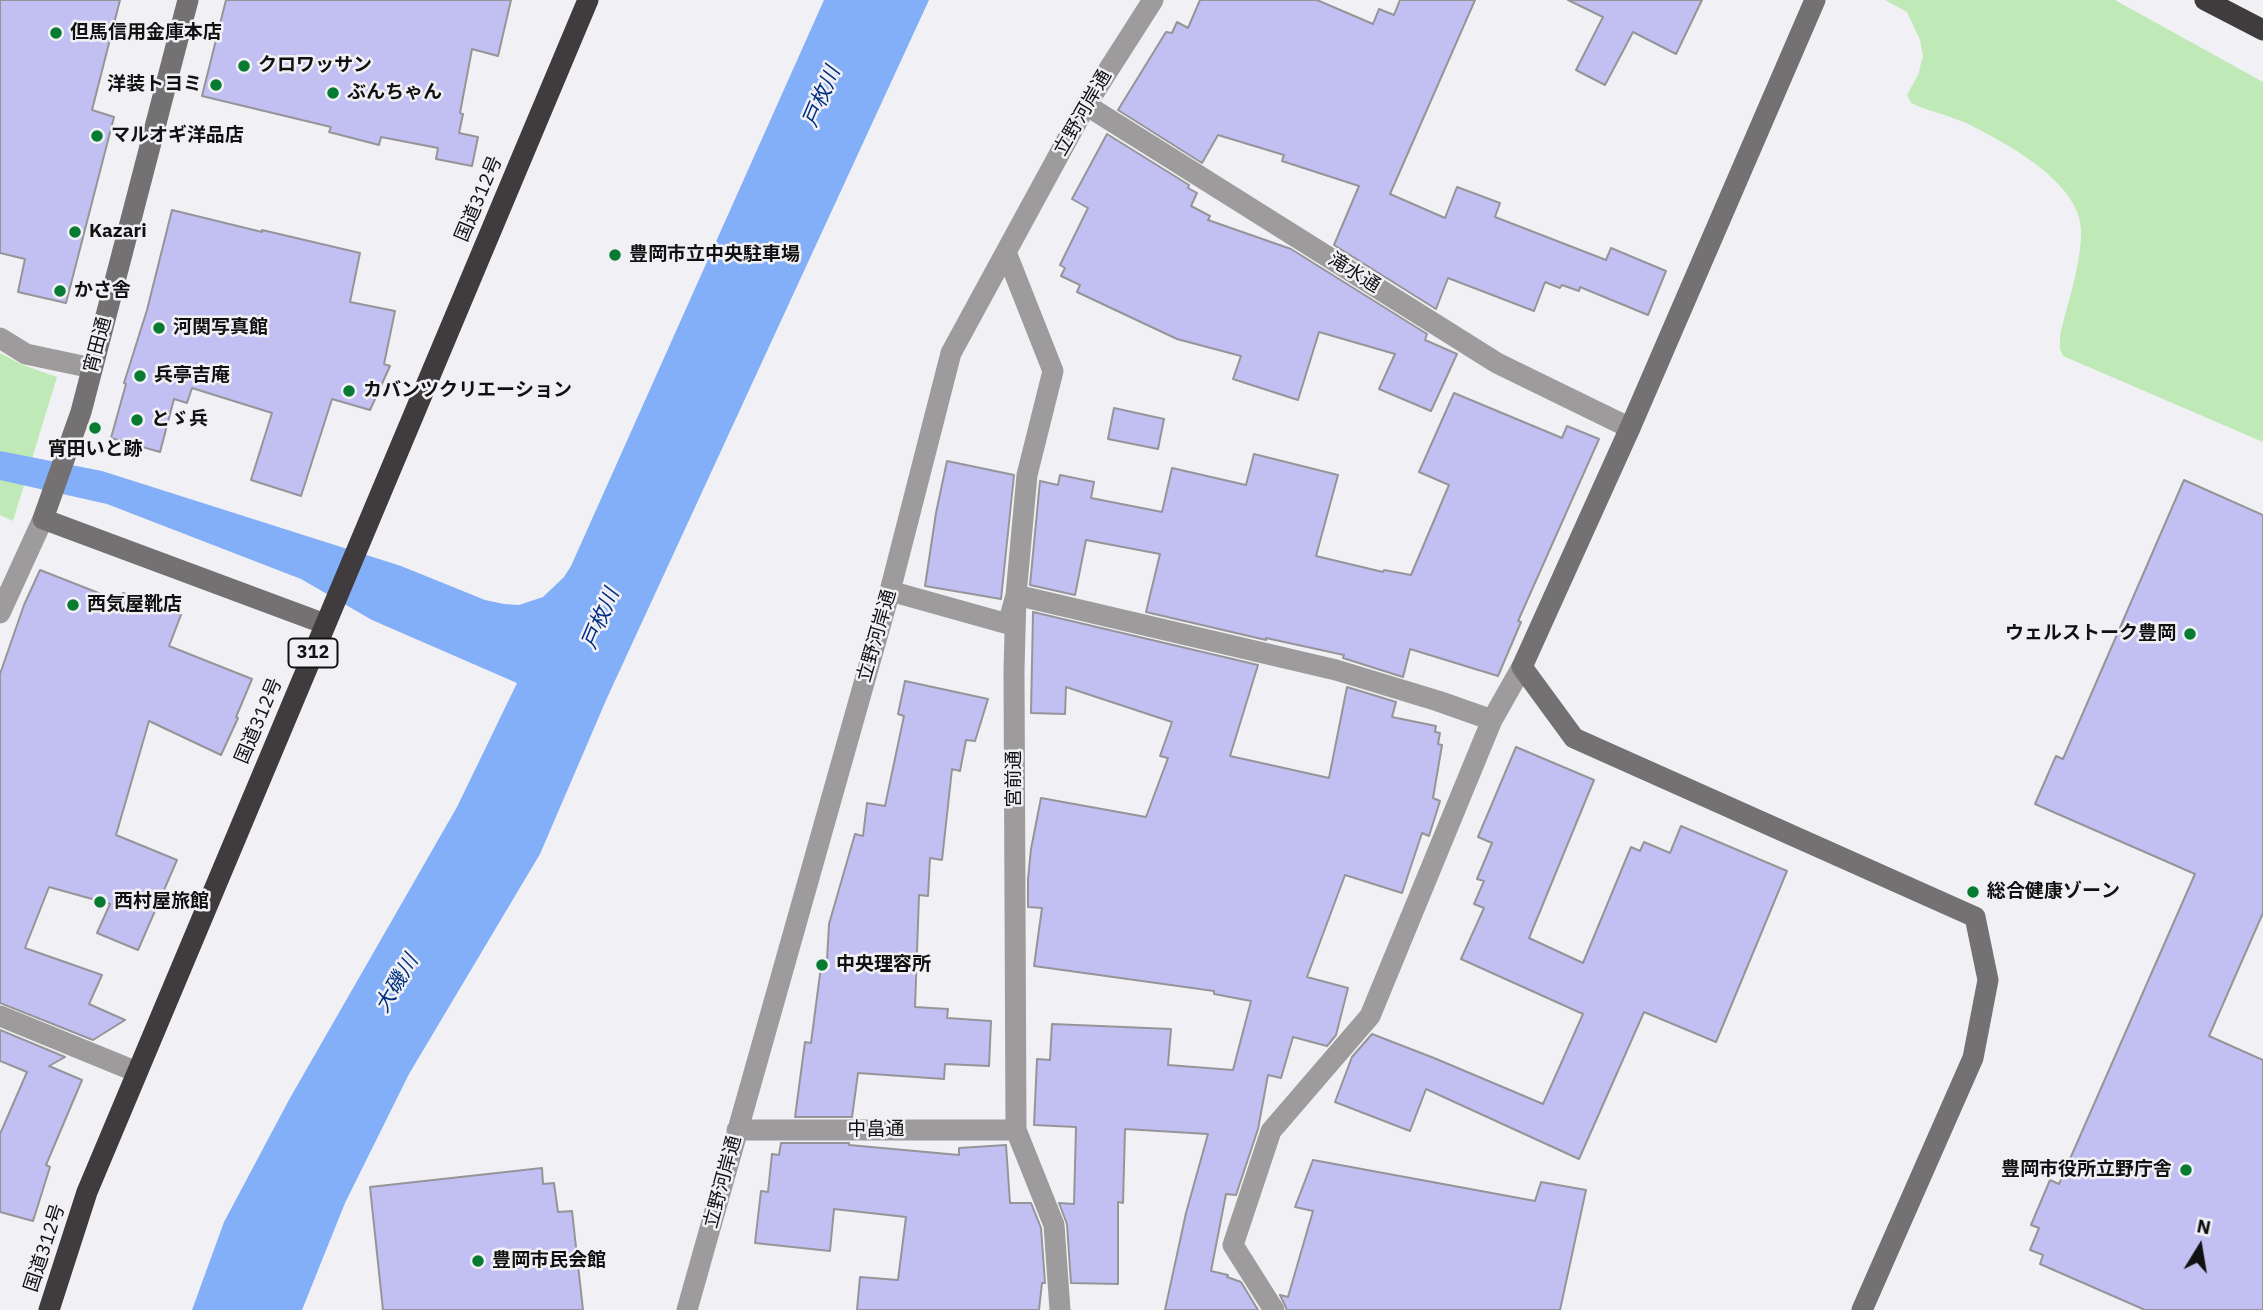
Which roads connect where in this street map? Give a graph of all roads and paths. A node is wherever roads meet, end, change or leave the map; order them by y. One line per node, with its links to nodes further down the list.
1 (188, 0): 10 (street, 宵田通)
2 (588, 0): 16 (highway, 国道312号 / 312)
3 (1153, 0): 7 (street, 立野河岸通)
4 (1815, 0): 11 (street)
5 (2205, 0): 6 (highway)
6 (2263, 30)
7 (1086, 105): 8 (street, 立野河岸通); 11 (street, 滝水通)
8 (1006, 252): 13 (street, 立野河岸通); 14 (street, 宮前通)
9 (0, 338): 10 (street)
10 (92, 368): 12 (street, 宵田通)
11 (1630, 428): 17 (street)
12 (47, 510): 15 (street); 16 (street)
13 (890, 592): 14 (street); 21 (street, 立野河岸通)
14 (1016, 596): 18 (street); 22 (street, 宮前通)
15 (2, 605)
16 (325, 624): 20 (highway, 国道312号 / 312)
17 (1522, 667): 18 (street); 27 (street)
18 (1492, 720): 26 (street)
19 (0, 1016): 20 (street)
20 (137, 1072): 23 (highway, 国道312号 / 312)
21 (737, 1130): 22 (street, 中畠通); 24 (street, 立野河岸通)
22 (1016, 1130): 25 (street, 宮前通)
23 (49, 1310)
24 (687, 1310)
25 (1060, 1310)
26 (1274, 1310)
27 (1862, 1310)

